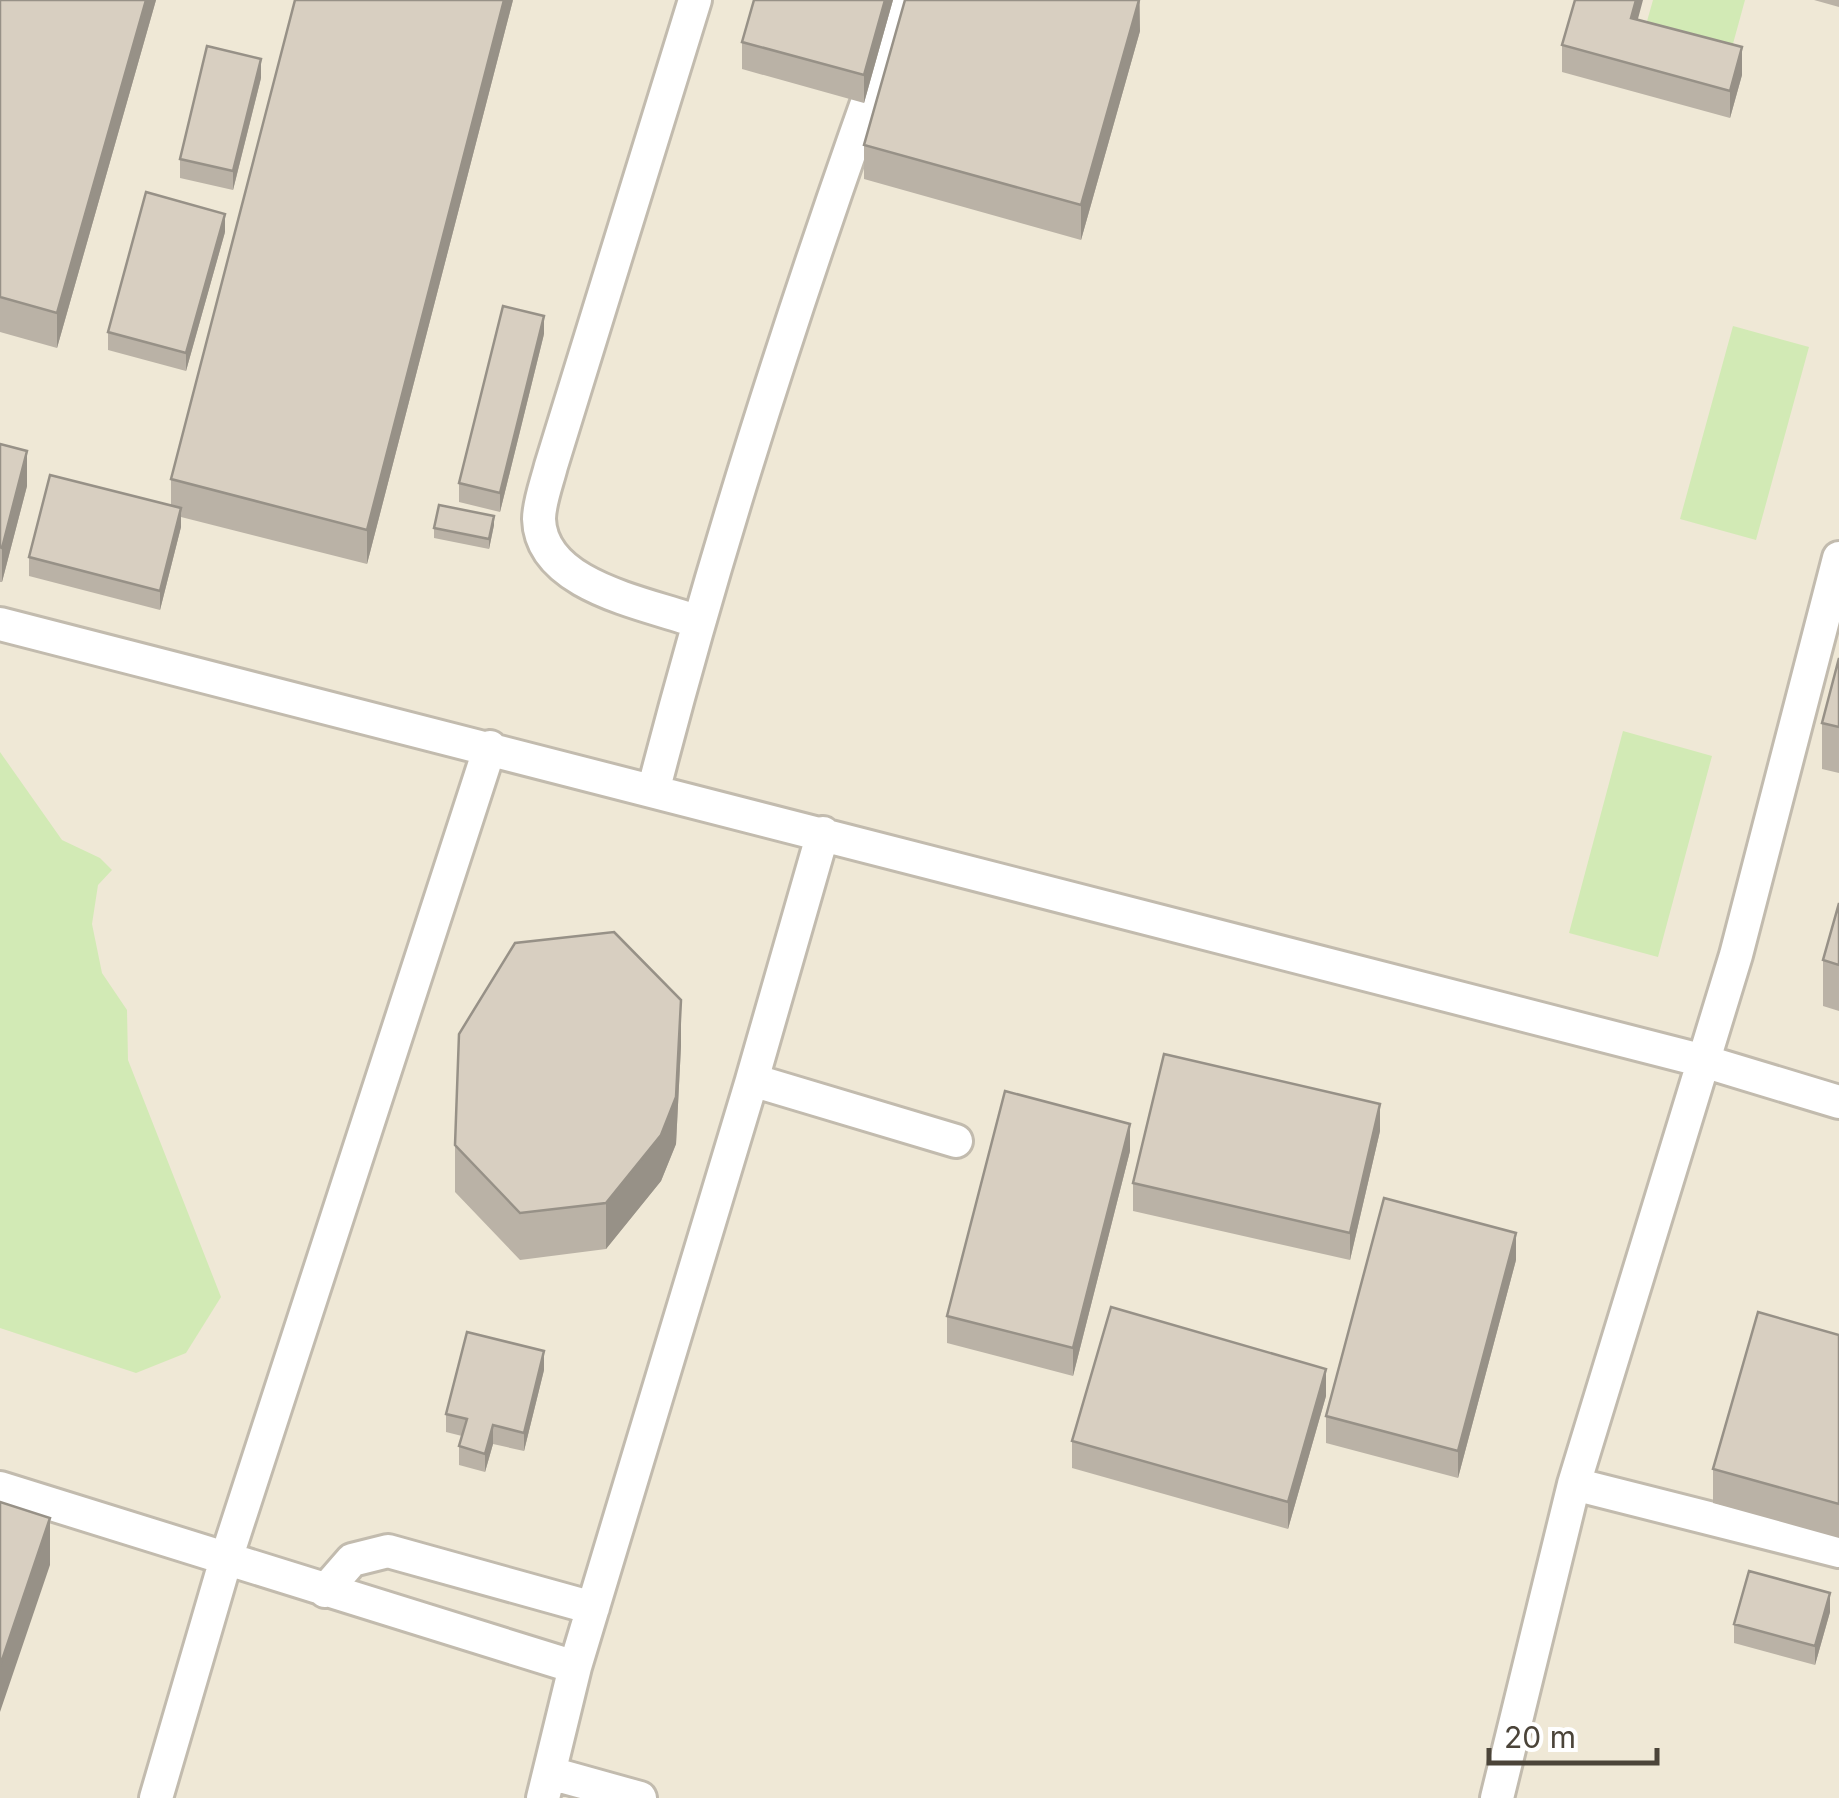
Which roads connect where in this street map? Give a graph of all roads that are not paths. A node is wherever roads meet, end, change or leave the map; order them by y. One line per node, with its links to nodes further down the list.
1 (695, 0): 4 (lane)
2 (904, 0): 4 (lane)
3 (1839, 558): 9 (lane)
4 (698, 622): 7 (lane)
5 (0, 624): 6 (lane)
6 (490, 747): 7 (lane); 16 (lane)
7 (654, 788): 8 (lane)
8 (822, 832): 9 (lane); 10 (lane)
9 (1700, 1060): 11 (lane); 13 (lane)
10 (752, 1080): 12 (lane); 18 (lane)
11 (1839, 1102)
12 (956, 1141)
13 (1574, 1484): 15 (lane); 23 (lane)
14 (0, 1488): 16 (lane)
15 (1839, 1551)
16 (226, 1560): 17 (lane); 21 (lane)
17 (325, 1590): 18 (lane); 19 (lane)
18 (593, 1608): 19 (lane)
19 (575, 1666): 20 (lane)
20 (546, 1786): 22 (lane)
21 (156, 1798)
22 (640, 1798)
23 (1497, 1798)

